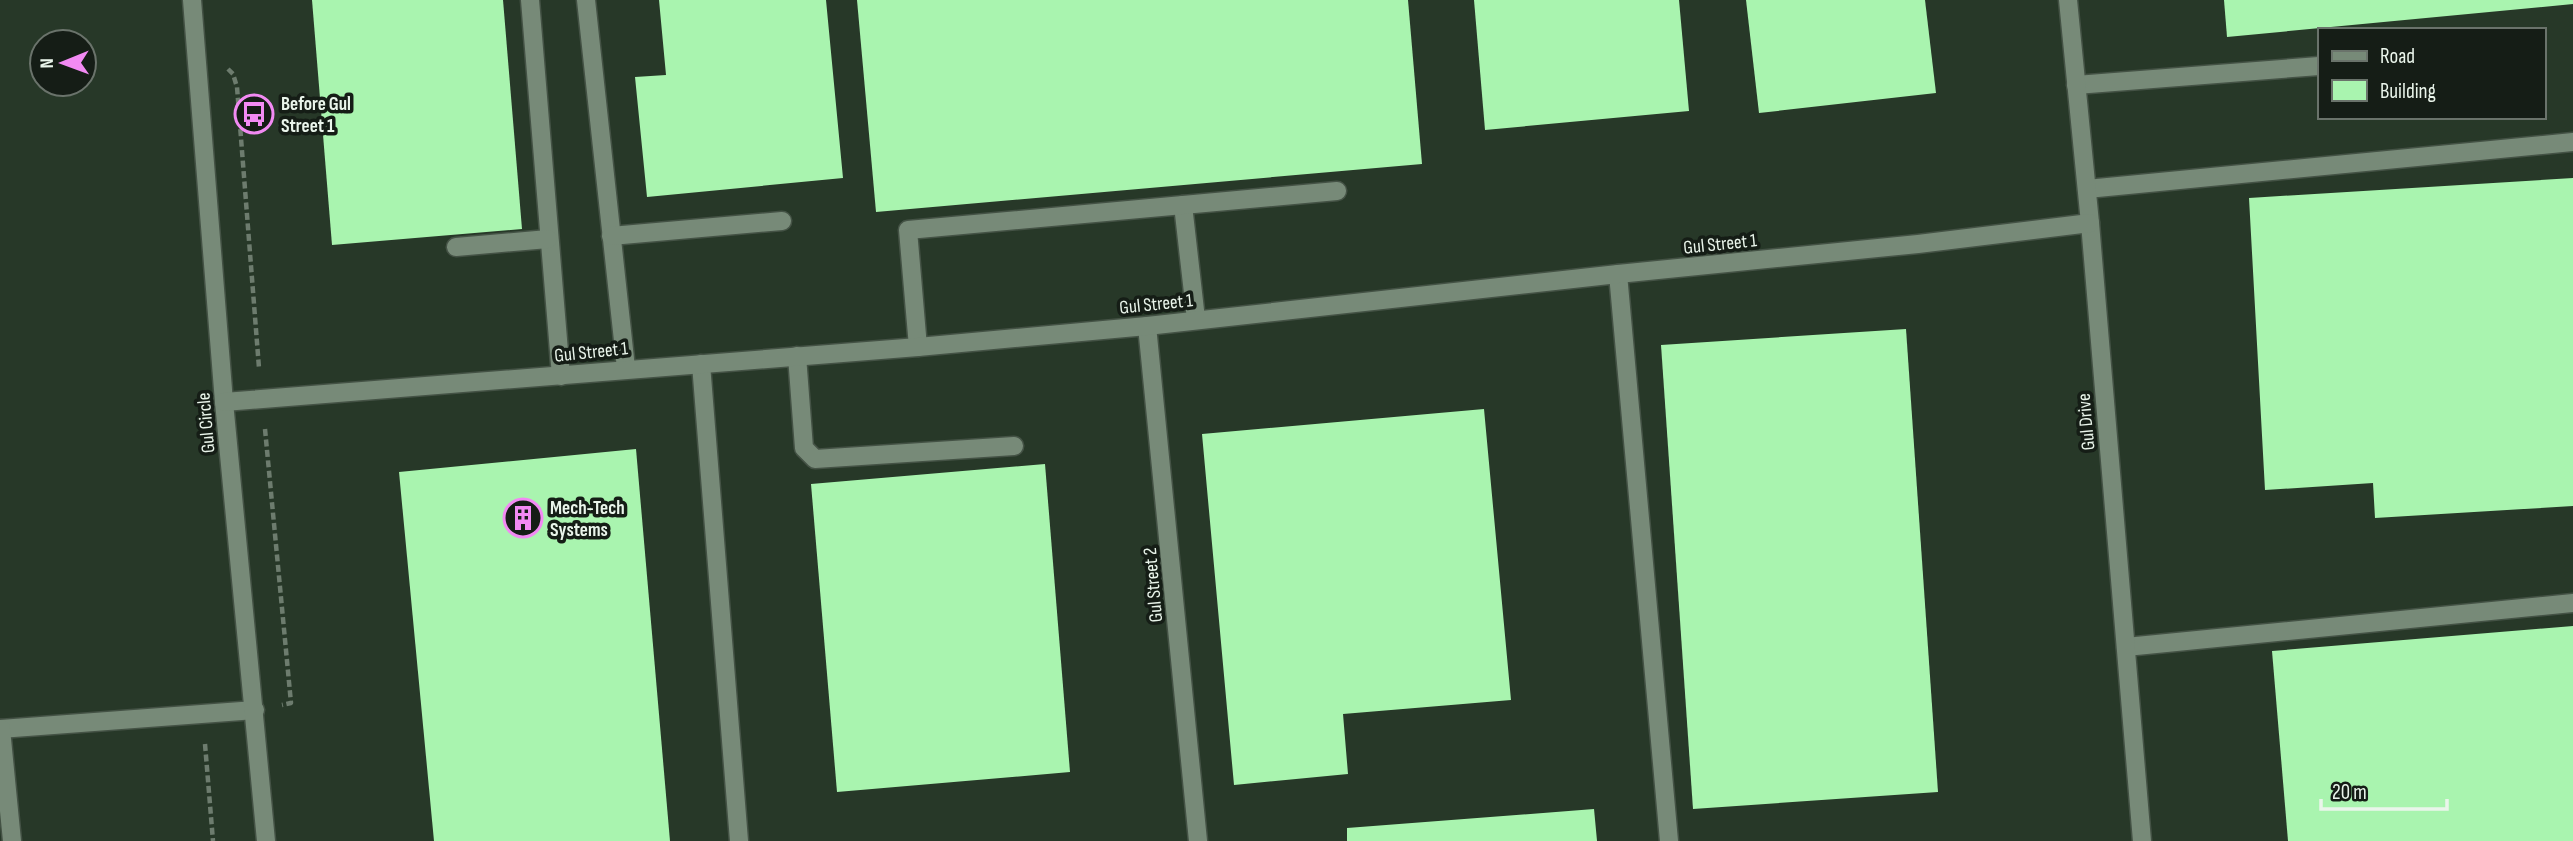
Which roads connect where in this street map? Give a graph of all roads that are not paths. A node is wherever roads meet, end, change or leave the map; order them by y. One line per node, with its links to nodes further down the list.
1 (192, 0): 24 (street, Gul Circle)
2 (530, 0): 14 (street)
3 (586, 0): 13 (street)
4 (2068, 0): 6 (street, Gul Drive)
5 (2318, 66): 6 (street)
6 (2076, 85): 8 (street, Gul Drive)
7 (2573, 142): 8 (street)
8 (2087, 189): 12 (street, Gul Drive)
9 (1338, 191): 10 (street)
10 (1182, 205): 17 (street); 19 (street)
11 (782, 221): 13 (street)
12 (2091, 223): 16 (street, Gul Street 1); 27 (street, Gul Drive)
13 (611, 236): 22 (street)
14 (548, 239): 15 (street); 23 (street)
15 (456, 247)
16 (1618, 274): 17 (street, Gul Street 1); 34 (street)
17 (1196, 319): 18 (street, Gul Street 1)
18 (1147, 326): 19 (street, Gul Street 1); 33 (street, Gul Street 2)
19 (918, 346): 20 (street, Gul Street 1)
20 (797, 356): 21 (street, Gul Street 1); 25 (street)
21 (701, 364): 22 (street, Gul Street 1); 32 (street)
22 (626, 368): 23 (street, Gul Street 1)
23 (561, 376): 24 (street, Gul Street 1)
24 (224, 402): 28 (street, Gul Circle)
25 (1014, 446)
26 (2573, 603): 27 (street)
27 (2126, 647): 35 (street, Gul Drive)
28 (255, 710): 29 (street); 31 (street, Gul Circle)
29 (1, 729): 30 (street)
30 (12, 841)
31 (266, 841)
32 (739, 841)
33 (1198, 841)
34 (1669, 841)
35 (2141, 841)

